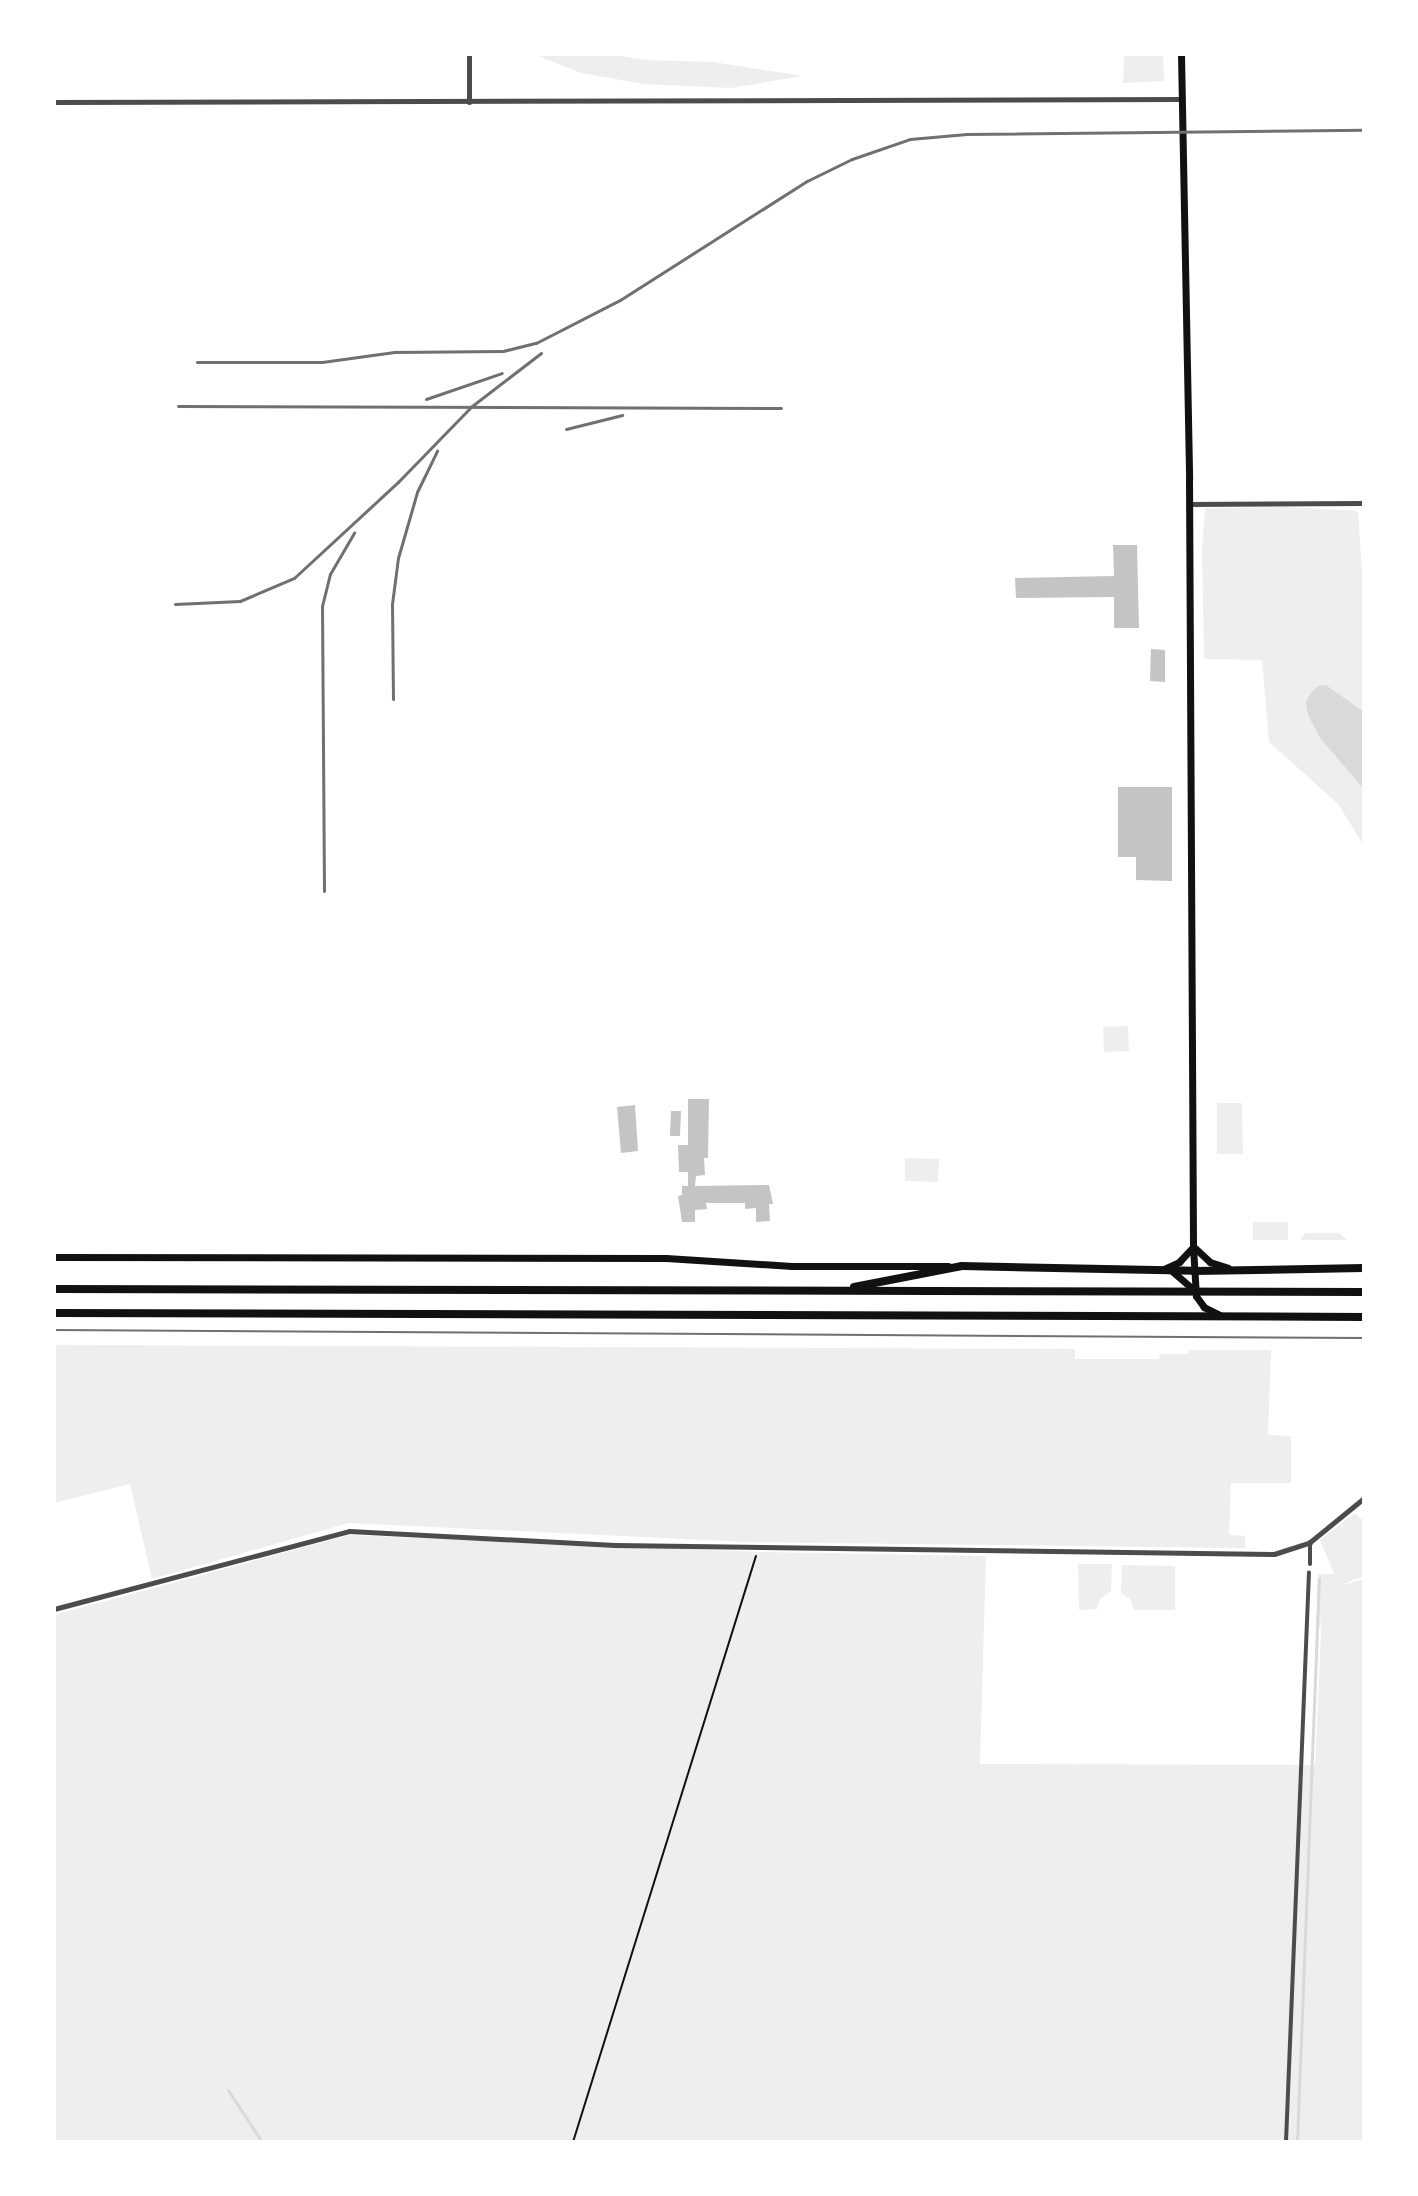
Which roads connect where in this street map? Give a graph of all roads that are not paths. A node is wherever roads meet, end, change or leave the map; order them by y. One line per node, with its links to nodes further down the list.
1 (469, 54): 5 (street)
2 (1181, 54): 3 (main road)
3 (1181, 99): 5 (street); 7 (main road)
4 (54, 102): 5 (street)
5 (469, 102)
6 (1364, 503): 7 (street)
7 (1188, 504): 8 (main road)
8 (1193, 1247): 12 (main road); 13 (main road); 15 (main road)
9 (54, 1257): 10 (main road)
10 (962, 1266): 13 (main road); 17 (main road)
11 (1364, 1268): 12 (main road)
12 (1233, 1270): 15 (main road)
13 (1160, 1271): 14 (main road)
14 (1172, 1271): 15 (main road); 18 (main road)
15 (1194, 1271): 18 (main road)
16 (54, 1289): 17 (main road)
17 (837, 1290): 18 (main road)
18 (1195, 1291): 19 (main road); 21 (main road)
19 (1364, 1292)
20 (54, 1313): 21 (main road)
21 (1220, 1315): 22 (main road)
22 (1364, 1317)
23 (1364, 1498): 24 (street)
24 (1310, 1542): 25 (street); 27 (street)
25 (1310, 1564)
26 (1309, 1572): 28 (street)
27 (54, 1609)
28 (1286, 2142)

